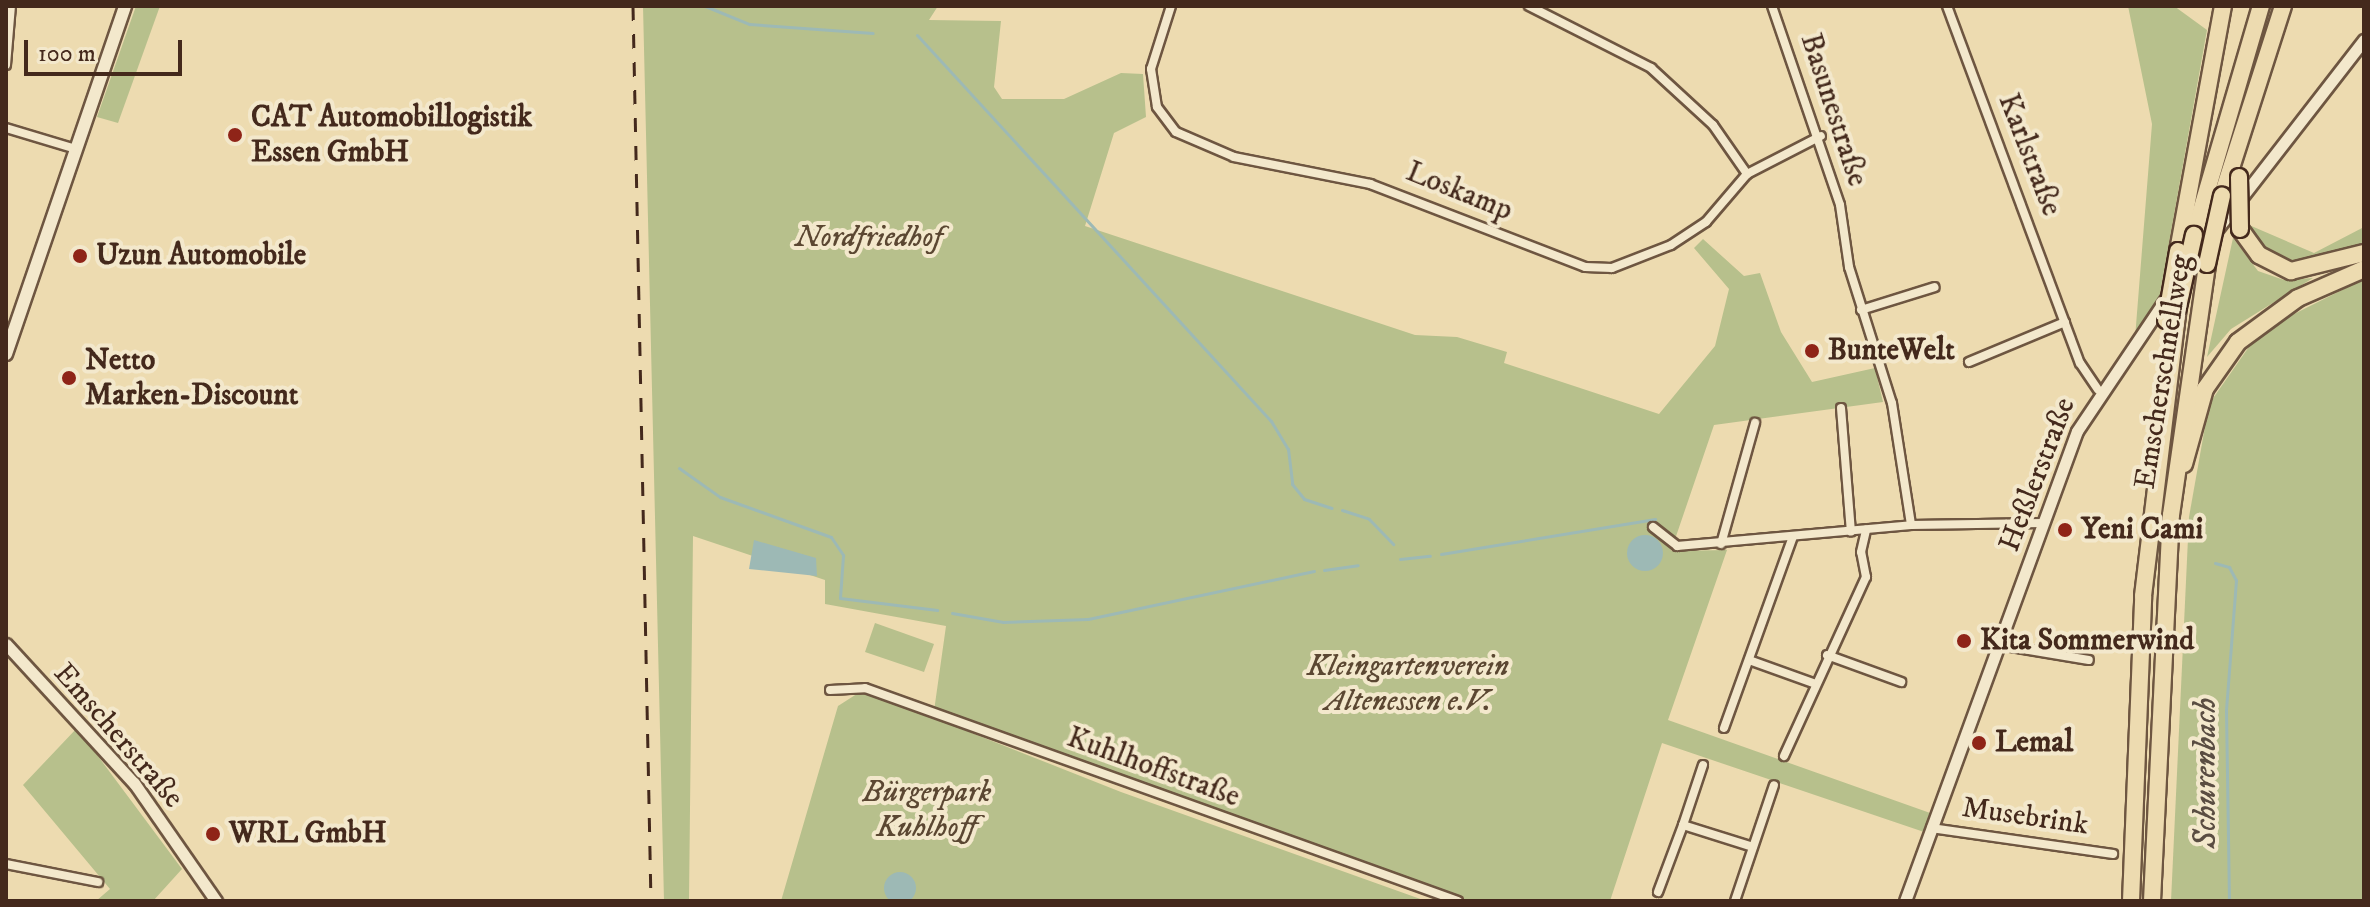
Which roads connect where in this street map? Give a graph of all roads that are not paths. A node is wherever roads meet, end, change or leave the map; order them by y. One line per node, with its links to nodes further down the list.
1 (11, 6): 12 (street)
2 (125, 6): 15 (main road)
3 (1171, 6): 16 (street, Loskamp)
4 (1529, 6): 16 (street)
5 (1772, 6): 14 (street, Basunestraße)
6 (1947, 6): 21 (street, Karlstraße)
7 (2223, 6): 24 (highway, bridge)
8 (2261, 6): 24 (highway, Emscherschnellweg, bridge)
9 (2283, 6): 11 (highway, Emscherschnellweg)
10 (2364, 40): 25 (street, Heßlerstraße)
11 (2264, 59): 17 (highway, bridge); 28 (highway, Emscherschnellweg, bridge)
12 (6, 65)
13 (6, 128): 15 (street)
14 (1821, 136): 16 (street, Loskamp); 20 (street, Basunestraße)
15 (76, 149): 22 (main road)
16 (1747, 174)
17 (2364, 253)
18 (2364, 269): 28 (highway)
19 (1935, 287): 20 (street)
20 (1861, 310): 30 (street)
21 (2065, 322): 23 (street); 25 (street, Karlstraße)
22 (6, 354)
23 (1969, 362)
24 (2167, 371): 59 (highway, Emscherschnellweg)
25 (2098, 390): 29 (street, Heßlerstraße)
26 (1841, 408): 33 (street)
27 (1755, 423): 35 (street)
28 (2171, 515): 60 (highway, Emscherschnellweg)
29 (2043, 523): 30 (street); 37 (street, Heßlerstraße)
30 (1911, 525): 32 (street)
31 (1653, 527): 35 (street)
32 (1866, 530): 33 (street); 38 (street)
33 (1851, 532): 34 (street)
34 (1793, 536): 35 (street); 39 (street)
35 (1721, 544)
36 (6, 644): 55 (street, Emscherstraße)
37 (1999, 645): 40 (street); 49 (street, Heßlerstraße)
38 (1827, 655): 41 (street); 42 (street)
39 (1749, 660): 42 (street); 44 (street)
40 (2089, 660)
41 (1901, 682)
42 (1816, 684): 45 (street)
43 (830, 690): 56 (street, Kuhlhoffstraße)
44 (1724, 728)
45 (1784, 756)
46 (1703, 765): 48 (street)
47 (1774, 785): 50 (street)
48 (1683, 825): 50 (street); 54 (street)
49 (1931, 828): 51 (street, Musebrink); 58 (street, Heßlerstraße)
50 (1753, 847): 57 (street)
51 (2113, 854)
52 (6, 864): 53 (street)
53 (98, 882)
54 (1658, 892)
55 (216, 901)
56 (1458, 901)
57 (1735, 901)
58 (1905, 901)
59 (2131, 901)
60 (2152, 901)

